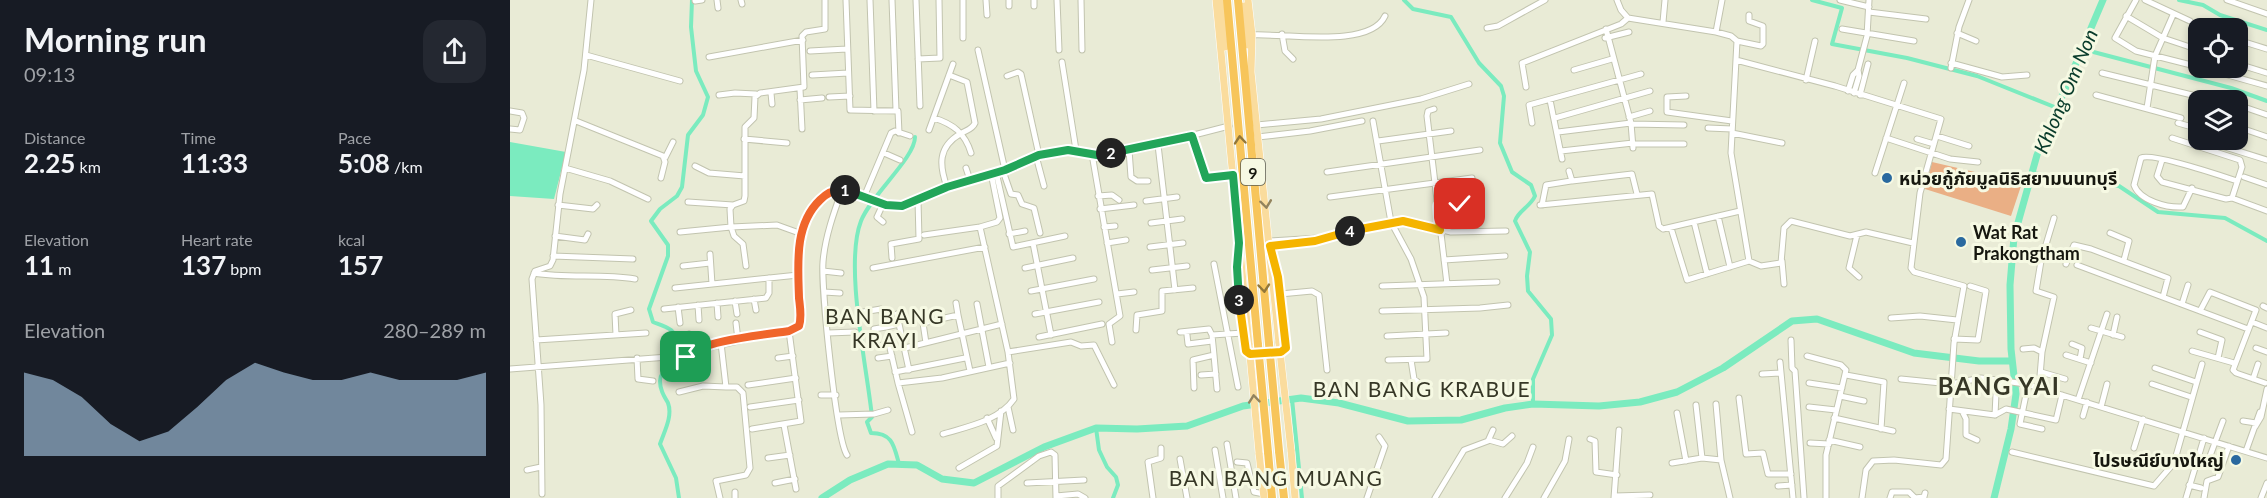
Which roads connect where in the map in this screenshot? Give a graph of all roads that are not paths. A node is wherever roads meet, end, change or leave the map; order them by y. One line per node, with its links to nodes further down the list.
1 (591, 0): 69 (street)
2 (702, 0): 30 (street)
3 (717, 0): 32 (street)
4 (825, 0): 56 (street)
5 (846, 0): 63 (street)
6 (870, 0): 124 (street)
7 (892, 0): 122 (street)
8 (916, 0): 72 (street)
9 (939, 0): 72 (street)
10 (963, 0): 53 (street)
11 (986, 0): 35 (street)
12 (1057, 0): 66 (street)
13 (1081, 0): 67 (street)
14 (1216, 0): 97 (main road)
15 (1221, 0): 97 (main road)
16 (1227, 0): 528 (highway, 9, one-way to 16, bridge)
17 (1238, 0): 571 (highway, 9, one-way to 571, bridge)
18 (1243, 0): 82 (main road)
19 (1248, 0): 52 (main road)
20 (1545, 0): 44 (street)
21 (1617, 0): 40 (street)
22 (1664, 0): 43 (street)
23 (1722, 0): 48 (street)
24 (1840, 0): 33 (street)
25 (1869, 0): 33 (street)
26 (1968, 0): 49 (street)
27 (2136, 0): 39 (street)
28 (2145, 0): 37 (street)
29 (2228, 0): 31 (street)
30 (695, 1)
31 (2241, 3): 34 (street)
32 (718, 8)
33 (1869, 10): 41 (street); 51 (street)
34 (2267, 14)
35 (987, 15)
36 (1749, 15): 57 (street)
37 (2173, 15): 42 (street); 54 (street)
38 (1384, 16): 50 (street)
39 (2126, 16): 54 (street); 70 (street)
40 (1628, 18): 43 (street); 46 (street)
41 (1926, 19)
42 (2188, 20)
43 (1663, 22): 48 (street)
44 (1487, 28)
45 (1842, 29): 51 (street)
46 (1603, 30): 55 (street); 100 (street)
47 (1629, 32): 55 (street)
48 (1716, 32): 57 (street)
49 (1957, 33): 60 (street); 89 (street)
50 (1282, 34): 52 (street); 73 (street)
51 (1867, 34): 59 (street); 104 (street)
52 (1252, 35): 82 (main road)
53 (963, 38)
54 (2163, 38): 62 (street); 70 (street)
55 (1606, 39): 74 (street)
56 (803, 40): 71 (street); 101 (street)
57 (1737, 41): 75 (street)
58 (1815, 41): 93 (street)
59 (1914, 41)
60 (1977, 41)
61 (2248, 43): 64 (street)
62 (2188, 46)
63 (847, 49): 68 (street); 83 (street)
64 (2267, 49)
65 (978, 50): 189 (street)
66 (1059, 50)
67 (1082, 50)
68 (810, 51)
69 (586, 55): 94 (street); 129 (street)
70 (2155, 56): 79 (street); 98 (street)
71 (709, 57)
72 (918, 59): 116 (street)
73 (1293, 59)
74 (1612, 59): 81 (street); 92 (street)
75 (1736, 60): 93 (street); 133 (street)
76 (1062, 62): 168 (street)
77 (953, 64): 88 (street)
78 (1869, 64): 104 (street)
79 (2188, 64)
80 (2248, 67): 85 (street)
81 (1574, 70)
82 (1251, 72): 136 (main road)
83 (849, 73): 87 (street); 109 (street)
84 (2102, 73): 98 (street)
85 (2267, 73)
86 (1641, 74): 92 (street)
87 (812, 75)
88 (949, 75): 127 (street); 148 (street)
89 (2027, 75)
90 (1007, 76): 177 (street)
91 (2239, 78): 99 (street)
92 (1618, 80): 111 (street); 113 (street)
93 (1806, 80): 104 (street)
94 (680, 81)
95 (1904, 83): 117 (street)
96 (1469, 84): 136 (street)
97 (1226, 85): 138 (main road)
98 (2150, 85): 106 (street); 119 (street)
99 (2267, 86)
100 (1526, 87)
101 (800, 89): 103 (street); 112 (street)
102 (1650, 91): 111 (street)
103 (771, 93): 105 (street); 114 (street)
104 (1854, 93): 117 (street)
105 (756, 94): 107 (street); 157 (street)
106 (2188, 94)
107 (719, 95)
108 (2096, 95): 119 (street)
109 (850, 96): 112 (street); 124 (street)
110 (1686, 96): 133 (street)
111 (1623, 99): 128 (street); 132 (street)
112 (800, 100): 141 (street)
113 (1550, 100): 115 (street); 128 (street)
114 (772, 104)
115 (1529, 105): 118 (street); 134 (street)
116 (920, 106)
117 (1896, 106): 152 (street); 155 (street)
118 (1520, 107)
119 (2146, 108): 135 (street)
120 (2248, 108): 126 (street)
121 (1434, 109): 149 (street)
122 (896, 110): 124 (street); 147 (street)
123 (510, 111): 140 (street)
124 (874, 111)
125 (1650, 111): 132 (street)
126 (2267, 115)
127 (934, 118): 142 (street); 148 (street)
128 (1555, 118): 146 (street)
129 (576, 121): 178 (street); 187 (street)
130 (1362, 121): 153 (street)
131 (1373, 121): 159 (street)
132 (1630, 121): 137 (street); 146 (street); 166 (street)
133 (1732, 121): 145 (street)
134 (1533, 123)
135 (2188, 124)
136 (1257, 125): 153 (main road)
137 (1684, 125)
138 (1229, 126): 151 (street); 194 (main road)
139 (1708, 128): 145 (street)
140 (510, 129)
141 (802, 129)
142 (929, 130)
143 (1451, 130): 149 (street)
144 (2248, 130): 154 (street)
145 (1732, 131): 162 (street); 231 (street)
146 (1558, 132): 172 (street)
147 (899, 133): 150 (street); 173 (street)
148 (961, 134): 174 (street); 207 (street)
149 (1429, 134): 159 (street); 179 (street)
150 (910, 136)
151 (1192, 136): 165 (street); 194 (street)
152 (1937, 136): 164 (street); 167 (street)
153 (1258, 137): 266 (main road, one-way to 266)
154 (2267, 137)
155 (1886, 138): 175 (street); 193 (street)
156 (2172, 138): 203 (street)
157 (744, 139): 161 (street); 196 (street)
158 (1917, 139): 164 (street)
159 (1378, 141): 185 (street)
160 (673, 142): 178 (street)
161 (787, 143)
162 (1782, 143)
163 (1684, 144): 166 (street)
164 (1934, 144): 175 (street)
165 (1158, 145): 169 (street); 216 (street)
166 (1633, 145): 172 (street)
167 (1969, 146)
168 (1076, 150): 176 (street); 177 (street)
169 (1129, 150): 176 (street); 201 (street)
170 (1480, 150): 179 (street)
171 (2235, 150): 183 (street)
172 (1561, 151): 180 (street)
173 (884, 153): 181 (street); 215 (street)
174 (971, 153)
175 (1930, 153): 184 (street); 264 (street)
176 (1092, 154): 212 (street)
177 (1037, 156): 189 (street); 205 (street)
178 (665, 158): 198 (street)
179 (1432, 158): 185 (street); 204 (street)
180 (1562, 159)
181 (900, 160)
182 (2162, 160): 203 (street); 208 (street); 208 (street)
183 (2267, 160)
184 (1978, 162)
185 (1383, 165): 191 (street); 210 (street)
186 (695, 166): 196 (street)
187 (565, 168): 218 (street); 225 (street)
188 (966, 168): 200 (street)
189 (1004, 170): 192 (street); 250 (street)
190 (1569, 171): 202 (street)
191 (1327, 172)
192 (994, 173): 200 (street); 243 (street); 254 (street)
193 (1875, 173)
194 (1233, 175): 263 (main road)
195 (706, 177): 196 (street)
196 (745, 177): 227 (street)
197 (2244, 177): 206 (street)
198 (661, 178)
199 (1472, 178): 204 (street)
200 (970, 180): 207 (street)
201 (1148, 181)
202 (1571, 181): 211 (street); 211 (street)
203 (2237, 181): 217 (street)
204 (1435, 182): 210 (street); 229 (street)
205 (1044, 186)
206 (2267, 186)
207 (947, 187): 219 (street)
208 (2192, 188): 217 (street)
209 (842, 190): 215 (street); 253 (street); 294 (street)
210 (1386, 190): 214 (street); 238 (street)
211 (1637, 194): 245 (street)
212 (1098, 196): 220 (street); 230 (street)
213 (1178, 196): 216 (street)
214 (1330, 197)
215 (867, 198): 224 (street)
216 (1164, 198): 221 (street); 236 (street)
217 (2232, 198): 232 (street)
218 (648, 199)
219 (918, 200): 224 (street); 273 (street)
220 (1119, 200)
221 (1146, 201)
222 (687, 202): 227 (street)
223 (1476, 202): 229 (street)
224 (883, 204): 237 (street)
225 (558, 205): 226 (street); 258 (street)
226 (597, 205)
227 (733, 205): 242 (street)
228 (1134, 205): 230 (street)
229 (1438, 206): 246 (street)
230 (1100, 209): 244 (street)
231 (1740, 211): 233 (street); 278 (street)
232 (2267, 211)
233 (1718, 216): 239 (street); 289 (street)
234 (1182, 219): 236 (street)
235 (2054, 219): 404 (street)
236 (1168, 221): 240 (street); 265 (street)
237 (884, 222)
238 (1391, 222): 246 (street); 266 (street); 305 (street)
239 (1694, 222): 245 (street); 297 (street)
240 (1151, 223)
241 (1114, 226): 244 (street)
242 (731, 227): 249 (street); 253 (street); 286 (street)
243 (980, 227): 256 (street); 267 (street)
244 (1104, 227): 261 (street)
245 (1671, 228): 297 (street)
246 (1440, 230): 248 (street); 276 (street)
247 (1025, 231): 254 (street)
248 (1506, 231)
249 (680, 232)
250 (1040, 233)
251 (2109, 233): 277 (street)
252 (588, 234): 258 (street)
253 (802, 234): 298 (street)
254 (1009, 234): 260 (street)
255 (1857, 234): 264 (street); 279 (street); 299 (street)
256 (924, 235)
257 (1065, 236): 260 (street)
258 (555, 237): 271 (street)
259 (1126, 240): 261 (street)
260 (1033, 243): 283 (street)
261 (1107, 243): 319 (street)
262 (1183, 243): 265 (street)
263 (1239, 243): 375 (main road); 528 (main road, one-way to 263, bridge)
264 (1913, 243): 351 (street)
265 (1170, 244): 268 (street); 292 (street)
266 (1270, 245): 320 (main road); 572 (main road, bridge)
267 (985, 247): 288 (street); 356 (street)
268 (1150, 247)
269 (710, 254): 280 (street)
270 (2103, 254): 277 (street); 282 (street); 290 (street)
271 (553, 256): 275 (street); 295 (street)
272 (1505, 256): 276 (street)
273 (892, 258)
274 (1073, 258): 283 (street)
275 (633, 259)
276 (1444, 260): 306 (street)
277 (2124, 260): 290 (street)
278 (1749, 261): 279 (street); 289 (street)
279 (1782, 261): 307 (street)
280 (710, 263): 285 (street); 304 (street)
281 (1214, 264): 374 (street)
282 (2066, 264)
283 (1038, 265): 291 (street); 313 (street)
284 (2077, 265): 321 (street)
285 (683, 266)
286 (746, 266)
287 (1187, 266): 292 (street)
288 (873, 267)
289 (1730, 267): 297 (street)
290 (2138, 267): 321 (street)
291 (1025, 268)
292 (1172, 268): 293 (street); 314 (street)
293 (1152, 270)
294 (823, 271): 296 (street); 316 (street)
295 (534, 273): 301 (street); 389 (street)
296 (841, 273)
297 (1707, 273)
298 (798, 275): 300 (street); 366 (street)
299 (1859, 277)
300 (769, 278): 304 (street); 322 (street)
301 (635, 279)
302 (1094, 279): 313 (street)
303 (1497, 282): 306 (street)
304 (712, 284): 311 (street)
305 (1421, 284): 306 (street); 309 (street); 333 (street)
306 (1447, 284)
307 (1784, 284)
308 (2188, 285): 329 (street)
309 (1382, 286)
310 (1970, 286): 388 (street)
311 (675, 288)
312 (1193, 288): 314 (street)
313 (1042, 289): 315 (street); 341 (street)
314 (1176, 290): 365 (street)
315 (1031, 291)
316 (824, 292): 318 (street); 372 (street)
317 (1134, 292): 319 (street)
318 (840, 293)
319 (1117, 294): 392 (street)
320 (1280, 294): 375 (main road); 430 (street)
321 (2163, 297): 329 (street)
322 (754, 299): 324 (street); 337 (street)
323 (879, 300): 335 (street)
324 (735, 301): 326 (street); 342 (street)
325 (1099, 302): 341 (street)
326 (717, 303): 330 (street); 347 (street)
327 (956, 303): 346 (street)
328 (977, 304): 360 (street)
329 (2182, 304): 339 (street)
330 (698, 305): 332 (street); 350 (street)
331 (1508, 305): 333 (street)
332 (678, 307): 334 (street); 353 (street)
333 (1426, 308): 338 (street); 376 (street)
334 (664, 309)
335 (881, 309): 340 (street); 359 (street)
336 (631, 310): 379 (street)
337 (756, 310)
338 (1382, 310)
339 (2200, 311): 352 (street); 364 (street)
340 (863, 312)
341 (1046, 312): 344 (street); 381 (street)
342 (737, 314)
343 (897, 314): 355 (street)
344 (1035, 314)
345 (2107, 314): 367 (street)
346 (958, 315): 380 (street); 394 (street)
347 (718, 317)
348 (2117, 317): 383 (street)
349 (1891, 318): 351 (street)
350 (699, 320)
351 (1957, 320): 388 (street)
352 (2252, 322): 362 (street); 364 (street)
353 (680, 323)
354 (736, 323): 390 (street)
355 (899, 324): 359 (street); 397 (street)
356 (1002, 324): 360 (street); 403 (street)
357 (1102, 324): 358 (street)
358 (1094, 326): 373 (street); 381 (street)
359 (886, 327): 363 (street)
360 (982, 328): 380 (street); 426 (street)
361 (2091, 328): 367 (street)
362 (2267, 328)
363 (874, 329)
364 (2248, 329): 422 (street)
365 (1136, 330)
366 (789, 331): 390 (street); 408 (street)
367 (2102, 331): 383 (street); 421 (street)
368 (855, 332): 372 (street)
369 (1180, 332): 386 (street)
370 (2200, 332): 415 (street)
371 (646, 333): 379 (street)
372 (828, 333): 467 (street)
373 (1095, 333)
374 (1228, 333): 375 (street); 386 (street); 460 (street)
375 (1242, 333)
376 (1426, 333): 377 (street); 384 (street); 418 (street)
377 (1446, 333)
378 (689, 334): 399 (street)
379 (616, 335): 389 (street)
380 (962, 335): 394 (street); 414 (street)
381 (1051, 335): 385 (street)
382 (1187, 335): 386 (street)
383 (2113, 335): 387 (street)
384 (1387, 336)
385 (1040, 337)
386 (1212, 338): 406 (street)
387 (2122, 338)
388 (1954, 339): 452 (street)
389 (536, 340): 425 (street)
390 (738, 340): 393 (street)
391 (1791, 340): 579 (street)
392 (1112, 342)
393 (721, 343): 399 (street); 459 (street)
394 (926, 343): 397 (street)
395 (2072, 344): 416 (street)
396 (878, 346): 409 (street)
397 (905, 348): 429 (street)
398 (2256, 348): 405 (street)
399 (699, 349): 402 (street)
400 (2024, 349): 404 (street)
401 (2192, 351): 415 (street)
402 (688, 352): 411 (street); 438 (street)
403 (1008, 352): 420 (street); 456 (street)
404 (2042, 352): 433 (street)
405 (2267, 352)
406 (1214, 355): 436 (street); 461 (street)
407 (2066, 355): 416 (street)
408 (793, 356): 412 (street); 441 (street)
409 (892, 356): 413 (street); 432 (street)
410 (1807, 356): 440 (street)
411 (637, 358): 425 (street); 446 (street)
412 (778, 358)
413 (878, 358)
414 (965, 358): 429 (street); 431 (street)
415 (2218, 358): 422 (street)
416 (2080, 359): 421 (street)
417 (1388, 360): 418 (street)
418 (1411, 360): 451 (street)
419 (1780, 362): 434 (street)
420 (1010, 363): 426 (street); 480 (street)
421 (2091, 363): 473 (street)
422 (2234, 363): 435 (street)
423 (2202, 364): 448 (street)
424 (2258, 364): 444 (street)
425 (537, 366): 428 (street); 542 (street)
426 (989, 367): 431 (street)
427 (2155, 368): 448 (street)
428 (510, 369)
429 (909, 370): 432 (street)
430 (1327, 370)
431 (970, 371): 450 (street)
432 (895, 372): 450 (street)
433 (2041, 372): 443 (street); 463 (street)
434 (1781, 373): 437 (street); 545 (street)
435 (2236, 373): 444 (street); 449 (street)
436 (1216, 374): 439 (street); 464 (street)
437 (1762, 374)
438 (682, 375)
439 (1202, 375)
440 (1846, 375): 462 (street); 501 (street)
441 (796, 378): 455 (street); 472 (street)
442 (1901, 379): 452 (street)
443 (2065, 379)
444 (2253, 379): 458 (street)
445 (2001, 380): 452 (street); 457 (street); 491 (street)
446 (653, 381)
447 (1809, 382): 462 (street)
448 (2196, 382): 470 (street)
449 (2233, 382)
450 (898, 383): 508 (street)
451 (1419, 383)
452 (1951, 384): 483 (street)
453 (2107, 384): 482 (street)
454 (2152, 384): 470 (street)
455 (748, 385)
456 (1114, 385)
457 (2027, 385): 463 (street); 488 (street)
458 (2266, 385): 475 (street)
459 (726, 387): 465 (street); 564 (street)
460 (1238, 387)
461 (1194, 388)
462 (1842, 388): 469 (street)
463 (2039, 388): 468 (street)
464 (1217, 389)
465 (679, 392)
466 (821, 395): 467 (street)
467 (836, 395): 490 (street)
468 (2062, 395): 473 (street); 488 (street)
469 (1840, 396): 474 (street); 485 (street)
470 (2191, 397): 507 (street)
471 (1739, 398): 545 (street)
472 (799, 400): 479 (street); 499 (street)
473 (2078, 400): 476 (street)
474 (1864, 401)
475 (2266, 401): 498 (street)
476 (2086, 402): 482 (street); 492 (street)
477 (1716, 404): 537 (street)
478 (1696, 405): 534 (street)
479 (750, 407)
480 (1008, 407): 486 (street); 503 (street)
481 (1809, 407): 485 (street)
482 (2101, 407): 495 (street)
483 (1949, 409): 487 (street); 581 (street)
484 (888, 410): 490 (street)
485 (1836, 410): 494 (street)
486 (1001, 411): 493 (street); 512 (street)
487 (1962, 411): 491 (street); 517 (street)
488 (2022, 411): 491 (street); 502 (street)
489 (1677, 413): 538 (street)
490 (839, 415): 532 (street)
491 (1995, 415)
492 (2083, 416)
493 (987, 418): 509 (street); 512 (street)
494 (1834, 418): 501 (street); 518 (street)
495 (2143, 419): 507 (street); 526 (street)
496 (2223, 421): 519 (street)
497 (2243, 422): 498 (street)
498 (2256, 424): 530 (street)
499 (784, 425): 500 (street); 531 (street)
500 (752, 429)
501 (1881, 429): 506 (street)
502 (2043, 429)
503 (1012, 430)
504 (1493, 430): 516 (street)
505 (1619, 430): 546 (street)
506 (1893, 431)
507 (2181, 431): 513 (street); 529 (street)
508 (912, 432)
509 (942, 434)
510 (1512, 436): 516 (street)
511 (1379, 437): 573 (street)
512 (996, 438): 543 (street)
513 (2204, 438): 519 (street); 554 (street)
514 (1569, 439): 576 (street)
515 (1590, 439): 546 (street)
516 (1490, 440): 574 (street)
517 (1977, 440)
518 (1829, 442): 520 (street); 524 (street); 580 (street)
519 (2216, 442): 522 (street); 541 (street)
520 (1810, 443)
521 (1227, 444): 570 (street)
522 (2229, 446): 530 (street); 584 (street)
523 (1533, 447): 575 (street)
524 (1860, 447)
525 (1161, 448): 567 (street)
526 (2134, 448)
527 (1215, 450): 569 (street)
528 (1264, 452): 562 (highway, 9)
529 (2013, 452)
530 (2247, 452): 535 (street)
531 (790, 454): 533 (street); 547 (street)
532 (847, 454)
533 (768, 458)
534 (1702, 458): 537 (street); 538 (street)
535 (2267, 458)
536 (1180, 459): 568 (street)
537 (1721, 460): 577 (street)
538 (1686, 461): 540 (street)
539 (1237, 462): 562 (street)
540 (1672, 463)
541 (2207, 464)
542 (541, 467): 544 (street); 559 (street)
543 (959, 468)
544 (527, 470)
545 (1791, 474): 553 (street)
546 (1617, 476): 563 (street)
547 (795, 479): 550 (street); 557 (street)
548 (1084, 480): 549 (street)
549 (1055, 481): 551 (street); 561 (street); 565 (street)
550 (775, 483)
551 (1027, 483)
552 (2267, 483): 585 (street)
553 (1792, 485): 555 (street); 578 (street)
554 (2189, 485): 556 (street); 583 (street)
555 (1778, 486)
556 (2201, 488)
557 (796, 489)
558 (1925, 493): 582 (street)
559 (542, 494)
560 (1650, 495): 563 (street)
561 (1056, 497): 566 (street)
562 (1267, 497)
563 (1615, 497)
564 (720, 498)
565 (998, 498)
566 (1085, 498)
567 (1153, 498)
568 (1187, 498)
569 (1223, 498)
570 (1236, 498)
571 (1284, 498)
572 (1295, 498)
573 (1367, 498)
574 (1435, 498)
575 (1505, 498)
576 (1544, 498)
577 (1730, 498)
578 (1793, 498)
579 (1804, 498)
580 (1826, 498)
581 (1862, 498)
582 (1890, 498)
583 (2186, 498)
584 (2204, 498)
585 (2261, 498)

